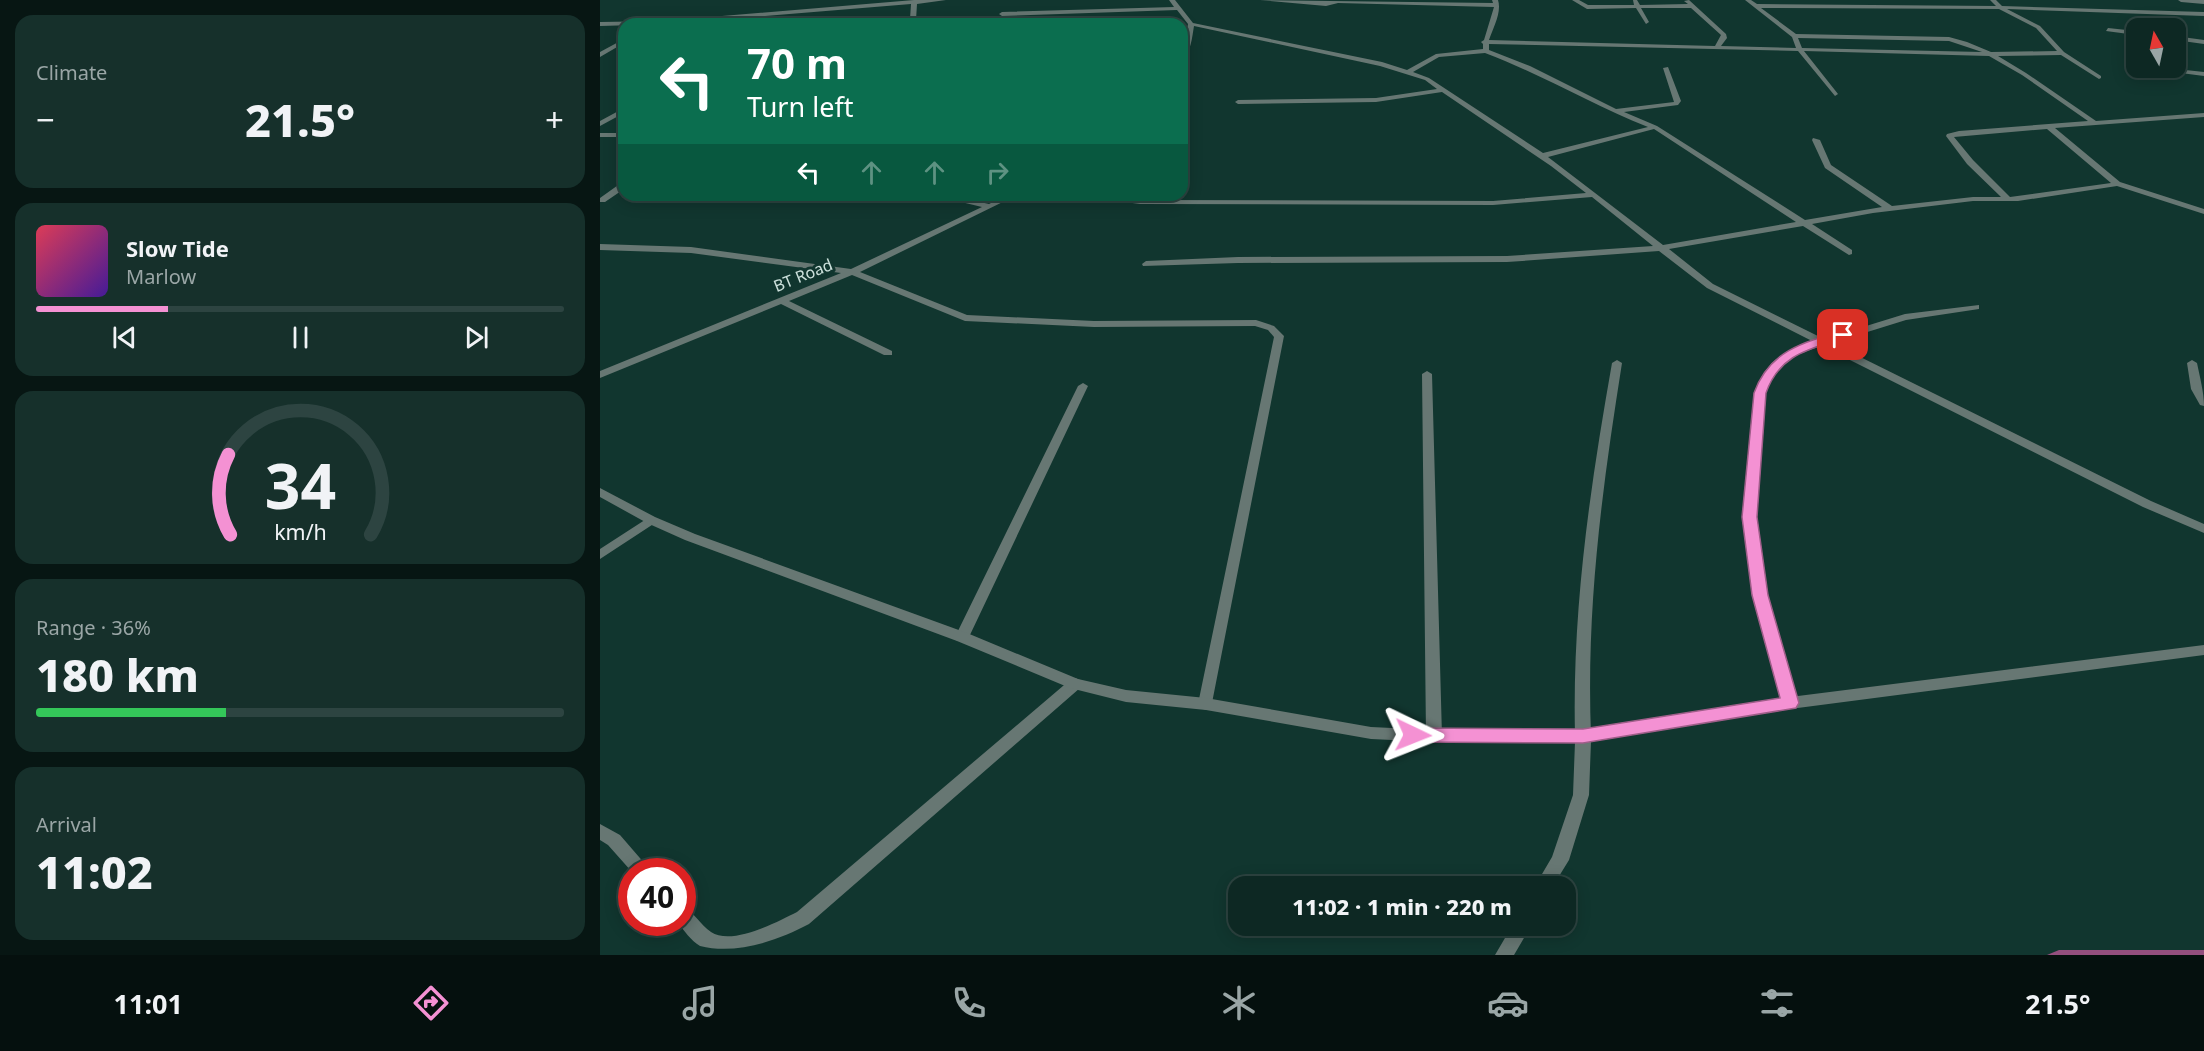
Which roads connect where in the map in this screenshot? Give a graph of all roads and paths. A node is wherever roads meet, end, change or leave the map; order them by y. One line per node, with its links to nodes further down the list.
1 (943, 0): 12 (street)
2 (1172, 0): 19 (street)
3 (1263, 0): 11 (street)
4 (1575, 0): 15 (street)
5 (1634, 0): 15 (street)
6 (1686, 0): 16 (street)
7 (1748, 0): 17 (street)
8 (1839, 0): 18 (street)
9 (1993, 0): 20 (street)
10 (2181, 0): 14 (street)
11 (1341, 1): 13 (street)
12 (914, 2): 23 (street); 24 (street)
13 (1496, 2): 35 (street)
14 (2204, 2)
15 (1639, 6): 16 (street); 27 (street)
16 (1691, 6): 39 (street)
17 (1756, 6): 18 (street); 33 (street)
18 (1846, 6): 20 (street)
19 (1179, 8): 21 (street); 25 (street)
20 (2002, 9): 22 (street); 42 (street)
21 (1002, 14)
22 (2204, 14)
23 (714, 18)
24 (913, 18)
25 (1186, 18)
26 (1188, 20): 30 (street)
27 (1646, 22)
28 (600, 24): 29 (street)
29 (618, 24)
30 (1191, 24): 38 (street); 46 (street)
31 (2108, 30): 32 (street)
32 (2126, 32)
33 (1795, 36): 40 (street); 43 (street)
34 (2186, 40): 36 (street)
35 (1484, 42): 39 (street); 41 (street)
36 (2204, 42)
37 (618, 44): 44 (street)
38 (1188, 46)
39 (1717, 47): 40 (street)
40 (1799, 50): 43 (street); 51 (street)
41 (1486, 51): 46 (street); 53 (street)
42 (2062, 53): 43 (street); 49 (street)
43 (1991, 54): 57 (street)
44 (600, 55)
45 (1666, 68): 53 (street)
46 (1407, 72): 50 (street)
47 (2186, 72): 48 (street)
48 (2204, 74)
49 (2099, 77)
50 (1443, 90): 52 (street); 63 (street)
51 (1835, 94)
52 (1238, 102)
53 (1614, 111): 58 (street)
54 (618, 114): 56 (street)
55 (2204, 115): 57 (street)
56 (600, 124)
57 (2096, 124): 59 (street)
58 (1656, 127): 63 (street); 75 (street)
59 (2049, 128): 64 (street); 67 (street)
60 (600, 135): 61 (street)
61 (618, 135)
62 (1816, 140): 73 (street)
63 (1541, 156): 66 (street)
64 (2117, 184): 67 (street); 74 (street)
65 (618, 189): 68 (street)
66 (1593, 195): 71 (street); 77 (street)
67 (2008, 199): 73 (street)
68 (602, 200)
69 (965, 201): 72 (street)
70 (1000, 201): 72 (street, BT Road)
71 (1133, 201)
72 (989, 206): 80 (street, BT Road)
73 (1890, 208): 75 (street)
74 (2204, 212)
75 (1803, 223): 77 (street); 78 (street)
76 (600, 247): 80 (street)
77 (1661, 248): 79 (street); 83 (street)
78 (1849, 252)
79 (1146, 264)
80 (852, 272): 81 (street, BT Road); 99 (street)
81 (780, 300): 84 (street); 88 (street, BT Road)
82 (1976, 306): 83 (street)
83 (1822, 341): 93 (street); 98 (street)
84 (888, 353)
85 (1617, 363): 101 (street)
86 (2192, 363): 90 (street)
87 (1427, 374): 100 (street)
88 (600, 375)
89 (1083, 386): 95 (street)
90 (2204, 403)
91 (600, 492): 92 (street)
92 (651, 520): 94 (street); 95 (street)
93 (2204, 529)
94 (600, 555)
95 (962, 637): 97 (street)
96 (2204, 650): 98 (street)
97 (1075, 684): 99 (street); 105 (street)
98 (1790, 703): 101 (street)
99 (1206, 704): 100 (street)
100 (1434, 736): 101 (street)
101 (1583, 736): 104 (street)
102 (600, 831): 103 (street)
103 (630, 858)
104 (1550, 876)
105 (696, 930)
106 (1516, 936): 107 (street)
107 (1504, 955)

